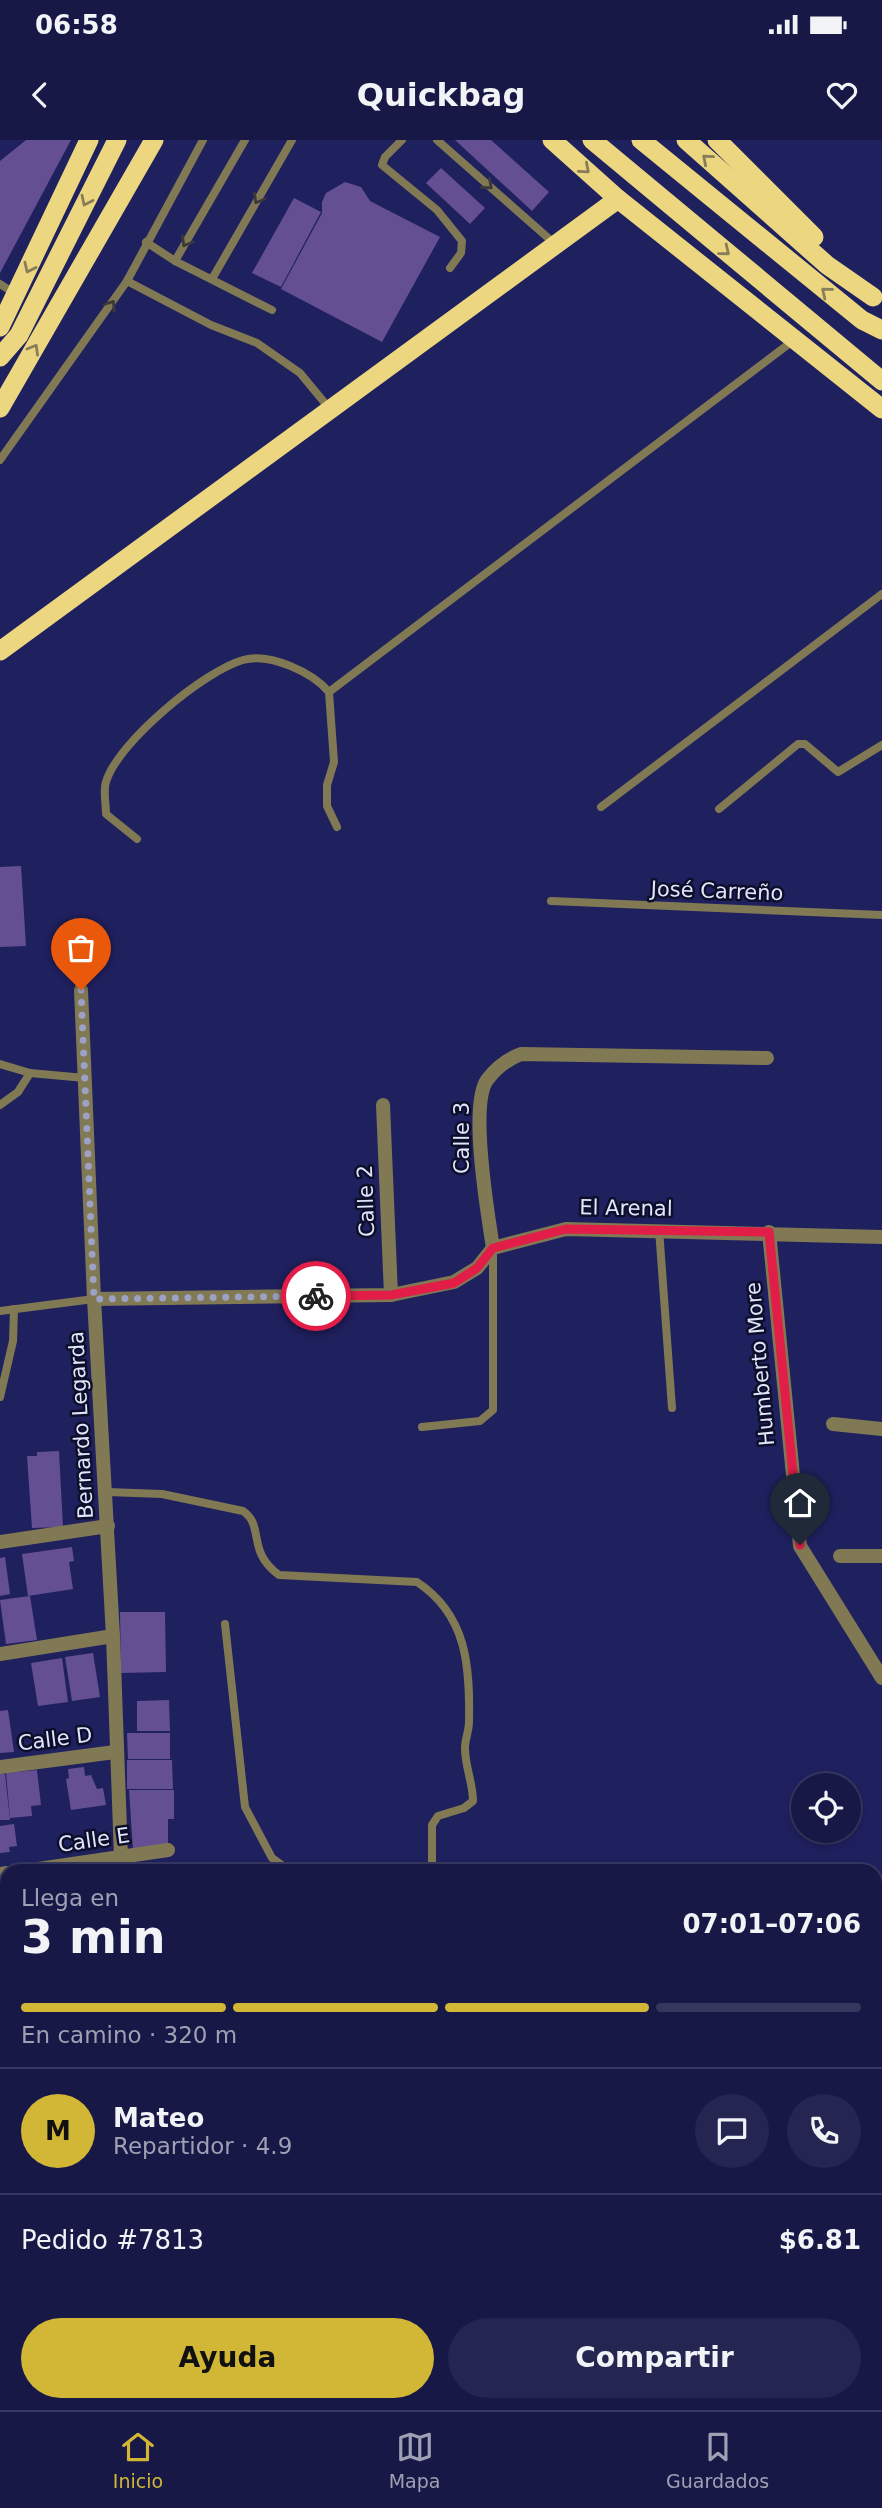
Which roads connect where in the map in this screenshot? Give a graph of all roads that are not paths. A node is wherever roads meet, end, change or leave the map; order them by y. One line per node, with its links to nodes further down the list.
1 (89, 140): 21 (highway, one-way to 21)
2 (117, 140): 27 (highway, one-way to 27)
3 (203, 140): 15 (lane)
4 (245, 140): 17 (lane, one-way to 17)
5 (292, 140): 19 (lane, one-way to 19)
6 (402, 140): 18 (lane)
7 (436, 140): 16 (lane, one-way to 16)
8 (552, 140): 14 (highway, one-way to 14)
9 (592, 140): 28 (highway, one-way to 28)
10 (641, 140): 25 (highway, one-way to 10)
11 (686, 140): 22 (highway, one-way to 11)
12 (154, 144): 29 (highway, one-way to 12)
13 (726, 145): 22 (highway)
14 (618, 198): 16 (highway); 26 (highway)
15 (146, 242): 17 (lane); 20 (lane)
16 (556, 245): 31 (highway)
17 (175, 261): 19 (lane)
18 (450, 268)
19 (212, 279): 23 (lane)
20 (127, 281): 31 (lane); 33 (lane, one-way to 20)
21 (8, 289): 24 (highway)
22 (877, 303)
23 (272, 310)
24 (0, 327)
25 (882, 330)
26 (794, 340): 30 (highway); 32 (highway); 36 (lane)
27 (0, 357)
28 (882, 381)
29 (0, 408)
30 (882, 408)
31 (330, 409): 35 (highway)
32 (882, 420)
33 (0, 460)
34 (882, 594): 38 (lane)
35 (0, 651)
36 (329, 692): 40 (lane); 41 (lane)
37 (882, 745): 39 (lane)
38 (601, 807)
39 (719, 809)
40 (337, 827)
41 (137, 839)
42 (551, 901): 43 (lane, José Carreño)
43 (882, 915)
44 (81, 990): 48 (street, Bernardo Legarda)
45 (766, 1058): 54 (street, Calle 3)
46 (0, 1064): 47 (lane)
47 (30, 1073): 48 (lane); 49 (lane)
48 (85, 1078): 56 (street, Bernardo Legarda)
49 (0, 1105)
50 (383, 1105): 55 (street, Calle 2)
51 (659, 1229): 52 (street, El Arenal); 54 (street, El Arenal); 60 (lane)
52 (769, 1232): 53 (street, El Arenal); 72 (street, Humberto More)
53 (882, 1237)
54 (493, 1248): 55 (street); 62 (lane, Calle 3)
55 (391, 1295): 56 (street)
56 (94, 1299): 57 (lane); 64 (street, Bernardo Legarda)
57 (14, 1309): 58 (lane); 59 (lane)
58 (0, 1311)
59 (0, 1397)
60 (671, 1408)
61 (833, 1424): 63 (street)
62 (422, 1427)
63 (882, 1429)
64 (107, 1492): 65 (street, Bernardo Legarda); 79 (lane)
65 (108, 1526): 66 (street); 70 (street, Bernardo Legarda)
66 (0, 1542)
67 (840, 1556): 68 (street)
68 (882, 1556)
69 (225, 1624): 78 (lane)
70 (113, 1636): 71 (street); 73 (street, Bernardo Legarda)
71 (0, 1654)
72 (882, 1678)
73 (115, 1752): 74 (street, Calle D); 76 (street, Bernardo Legarda)
74 (0, 1766)
75 (168, 1850): 76 (street, Calle E)
76 (121, 1857): 77 (street, Calle E)
77 (73, 1864)
78 (280, 1864)
79 (432, 1864)

